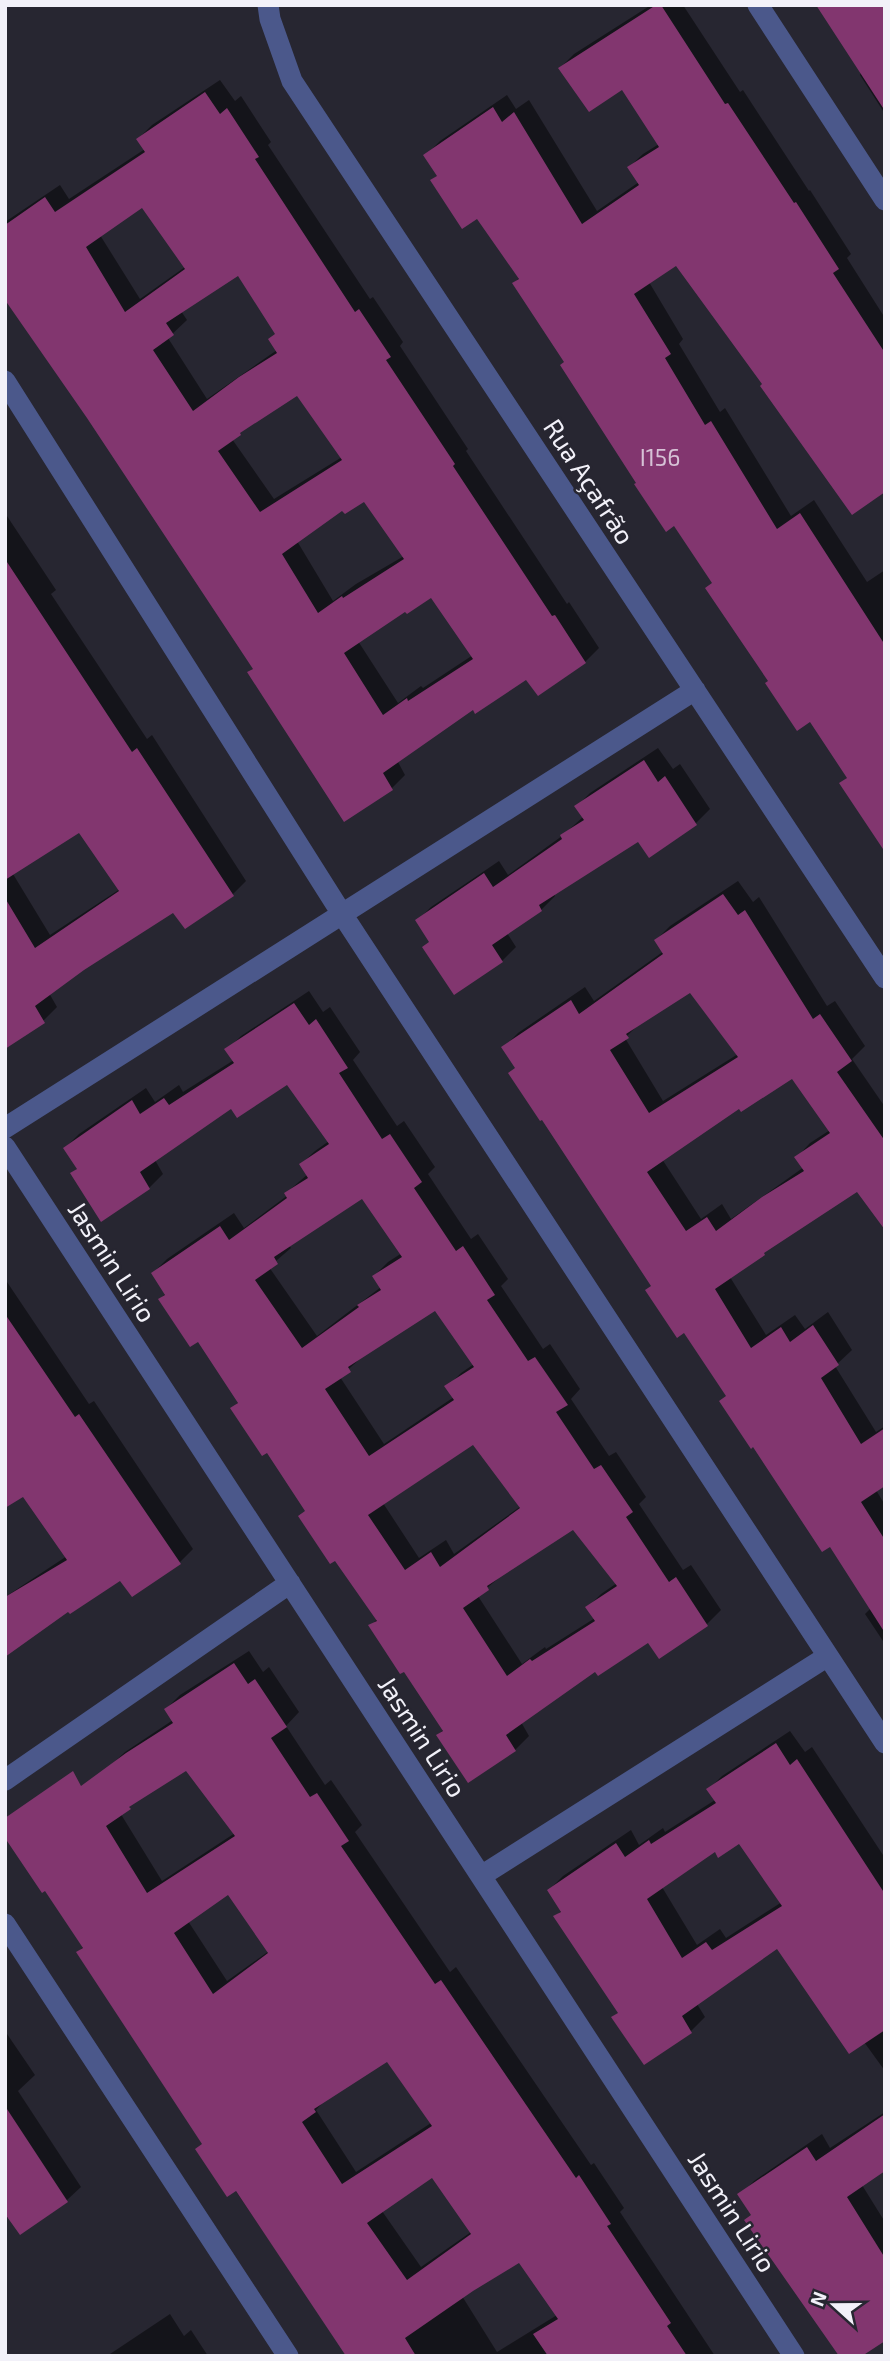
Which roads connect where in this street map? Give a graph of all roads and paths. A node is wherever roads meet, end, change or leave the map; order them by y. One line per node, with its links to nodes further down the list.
1 (268, 5): 5 (street, Rua Açafrão)
2 (758, 5): 3 (street)
3 (885, 200)
4 (5, 381): 6 (street)
5 (695, 691): 6 (street); 7 (street, Rua Açafrão)
6 (342, 914): 8 (street); 11 (street)
7 (885, 978)
8 (5, 1128)
9 (5, 1147): 10 (street, Jasmin Lirio)
10 (290, 1583): 13 (street); 14 (street, Jasmin Lirio)
11 (828, 1656): 12 (street); 14 (street)
12 (885, 1743)
13 (5, 1780)
14 (481, 1876): 17 (street, Jasmin Lirio)
15 (5, 1924): 16 (street)
16 (288, 2356)
17 (794, 2356)

